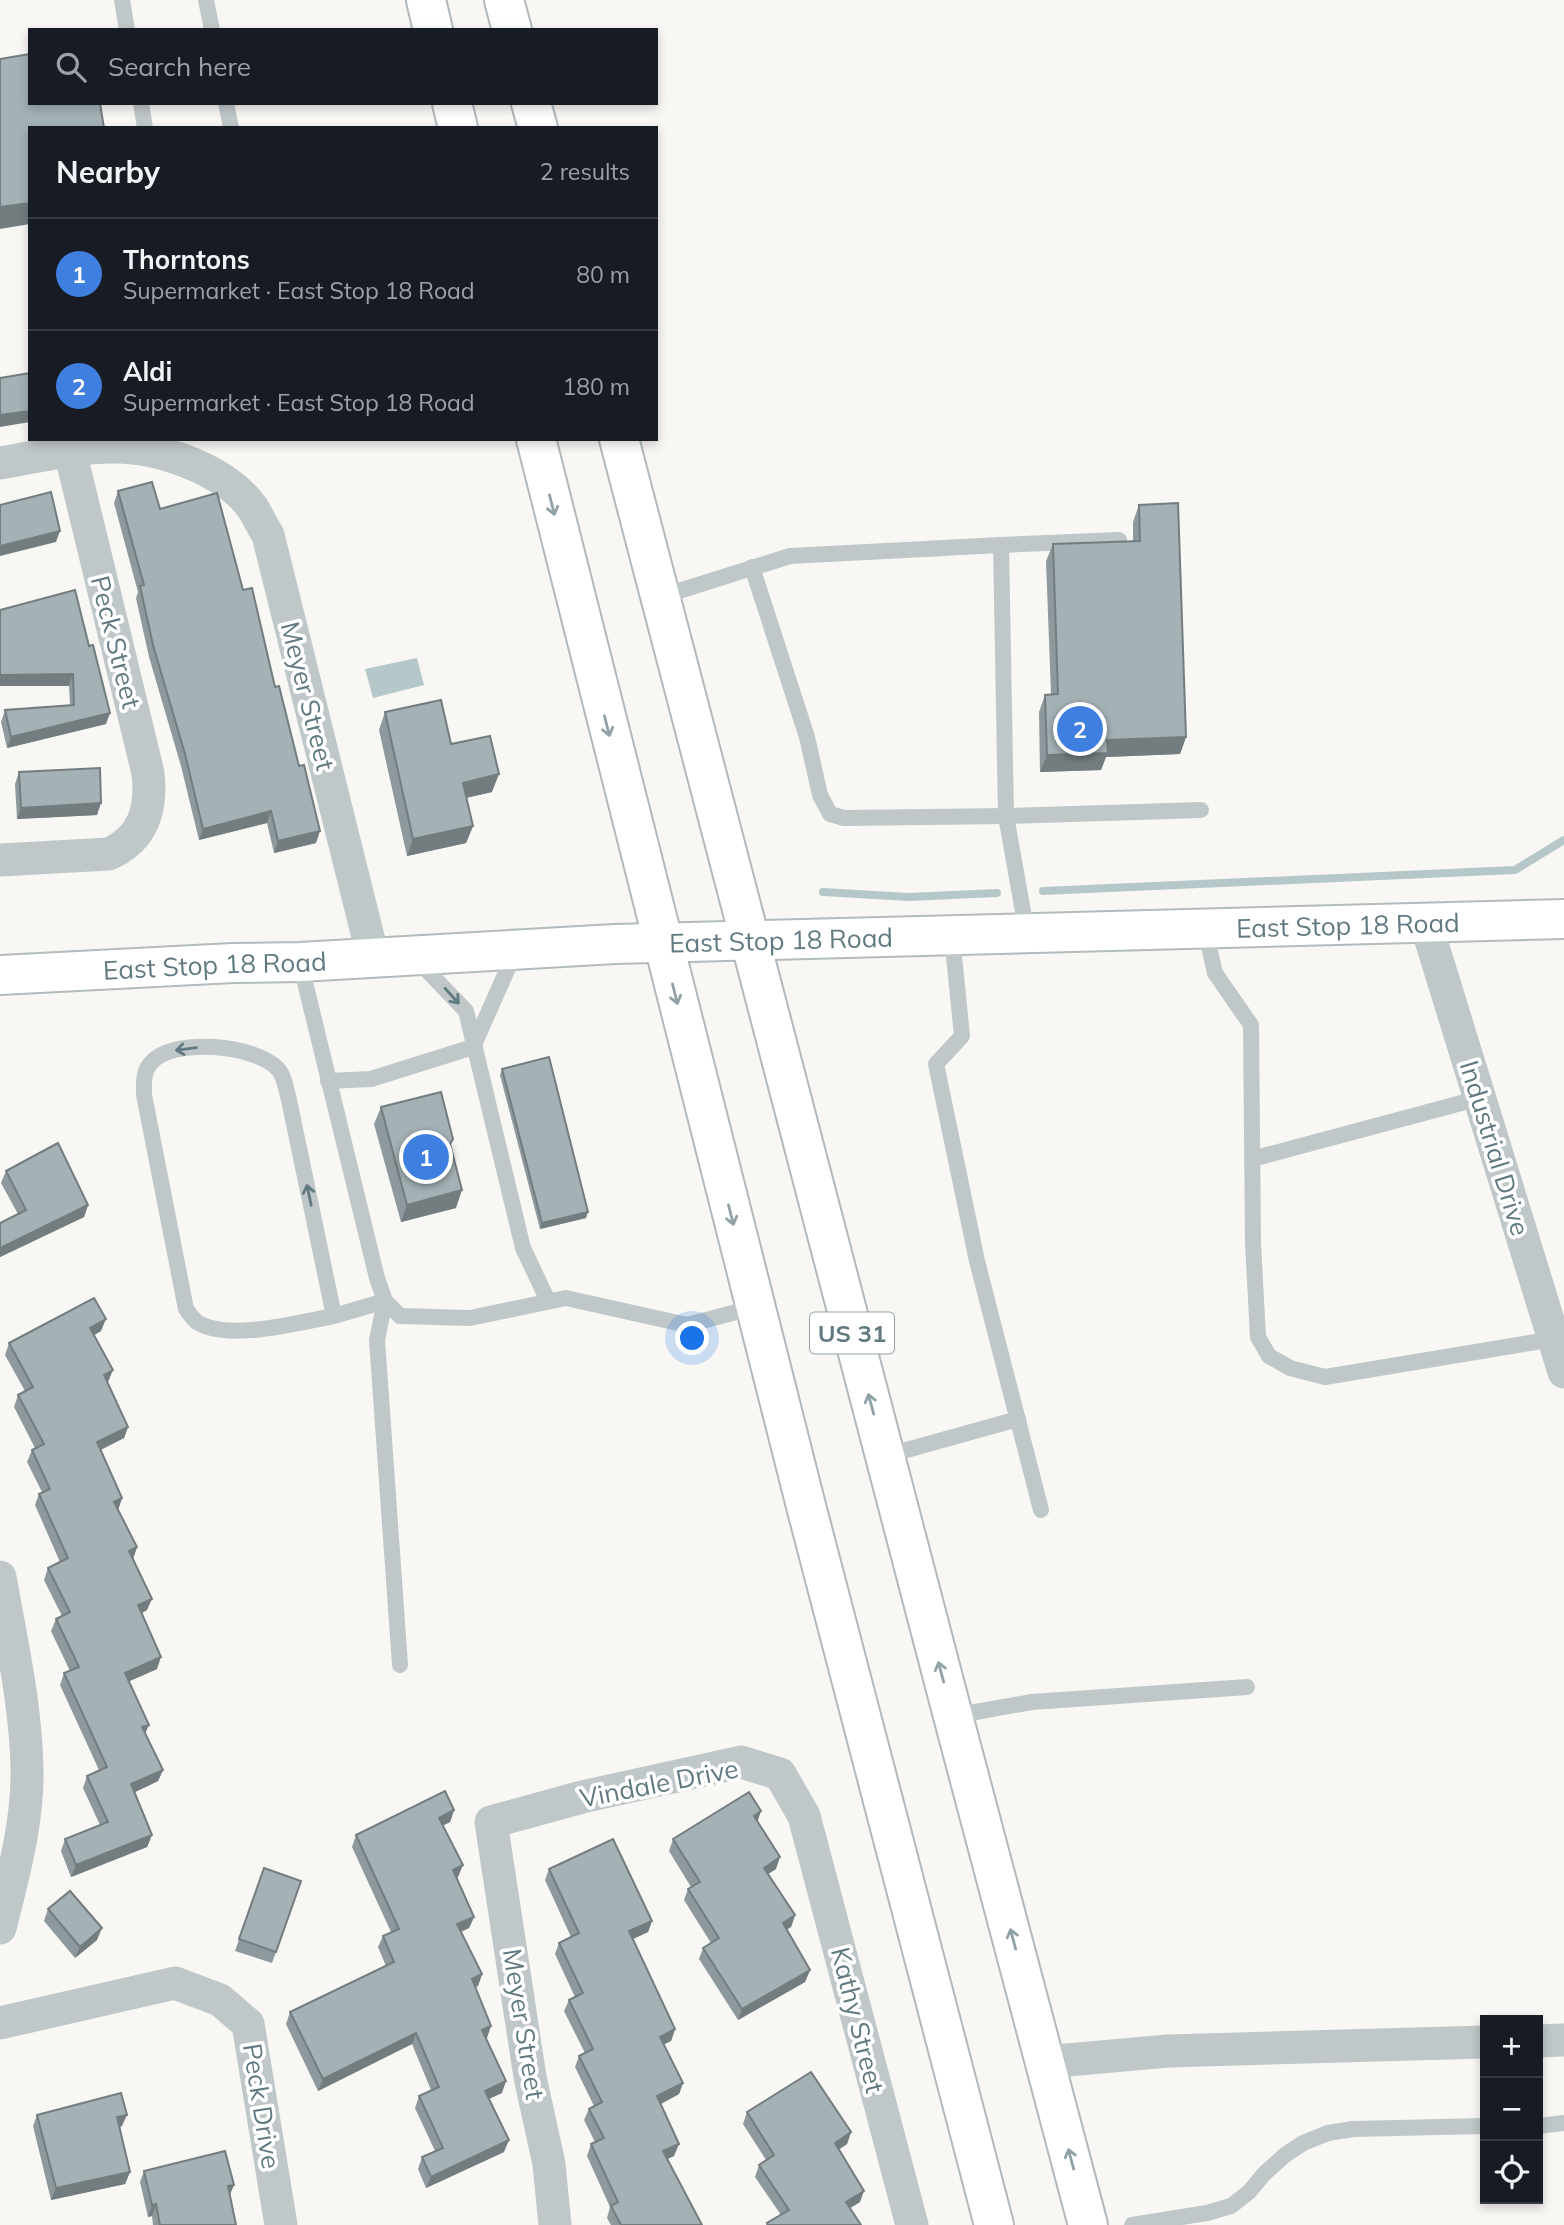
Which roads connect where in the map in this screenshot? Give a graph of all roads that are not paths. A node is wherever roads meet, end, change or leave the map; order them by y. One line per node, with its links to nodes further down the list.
1 (122, 0): 5 (lane)
2 (206, 0): 6 (lane)
3 (426, 0): 7 (main road)
4 (504, 0): 8 (main road)
5 (127, 28)
6 (212, 28)
7 (433, 28)
8 (511, 28)
9 (141, 105): 13 (lane)
10 (226, 105): 14 (lane)
11 (452, 105): 15 (main road)
12 (532, 105): 16 (main road)
13 (145, 126)
14 (231, 126)
15 (458, 126)
16 (537, 126)
17 (536, 441): 34 (main road, one-way to 34)
18 (620, 441): 24 (main road, US 31)
19 (70, 451): 20 (street, Meyer Street); 27 (street, Peck Street); 37 (street, Meyer Street)
20 (0, 463)
21 (1119, 540): 22 (lane)
22 (1001, 545): 23 (lane); 26 (lane)
23 (752, 567): 24 (lane); 26 (lane)
24 (660, 597): 33 (main road, US 31)
25 (1201, 810): 26 (lane)
26 (1006, 817): 31 (lane)
27 (0, 860)
28 (1564, 919): 29 (main road, East Stop 18 Road)
29 (1426, 924): 30 (main road, East Stop 18 Road); 42 (street, Industrial Drive)
30 (1205, 929): 31 (main road, East Stop 18 Road); 43 (lane)
31 (1027, 934): 32 (main road, East Stop 18 Road)
32 (952, 936): 33 (main road, East Stop 18 Road); 50 (lane)
33 (749, 941): 34 (main road, East Stop 18 Road); 51 (main road, US 31, one-way to 33)
34 (662, 943): 35 (main road, East Stop 18 Road); 46 (main road, one-way to 46)
35 (516, 950): 36 (main road, East Stop 18 Road); 40 (lane)
36 (413, 956): 37 (main road, East Stop 18 Road); 40 (lane, one-way to 40)
37 (373, 957): 38 (main road, East Stop 18 Road)
38 (300, 962): 39 (main road, East Stop 18 Road); 41 (lane)
39 (0, 975)
40 (473, 1047): 41 (lane); 45 (lane)
41 (328, 1081): 44 (lane)
42 (1480, 1098): 43 (lane); 48 (street, Industrial Drive)
43 (1252, 1159): 48 (lane)
44 (385, 1301): 45 (lane); 47 (lane); 54 (lane)
45 (548, 1301): 46 (lane)
46 (755, 1307): 71 (main road)
47 (334, 1316): 47 (lane, one-way to 47)
48 (1554, 1339): 49 (street, Industrial Drive)
49 (1564, 1372)
50 (1018, 1419): 51 (lane); 52 (lane)
51 (885, 1456): 56 (main road, US 31, one-way to 51)
52 (1041, 1510)
53 (0, 1577): 59 (street)
54 (400, 1665)
55 (1247, 1687): 56 (lane)
56 (953, 1716): 64 (main road, US 31, one-way to 56)
57 (804, 1816): 58 (street, Vindale Drive); 70 (street, Kathy Street)
58 (491, 1822): 69 (street, Meyer Street)
59 (0, 1927)
60 (0, 2023): 68 (street, Peck Drive)
61 (1564, 2040): 62 (street)
62 (1543, 2041)
63 (1480, 2042): 64 (street)
64 (1045, 2062): 72 (main road, US 31, one-way to 64)
65 (1564, 2123): 66 (lane)
66 (1543, 2125)
67 (1480, 2126): 73 (lane)
68 (281, 2225)
69 (555, 2225)
70 (912, 2225)
71 (994, 2225)
72 (1088, 2225)
73 (1132, 2225)

